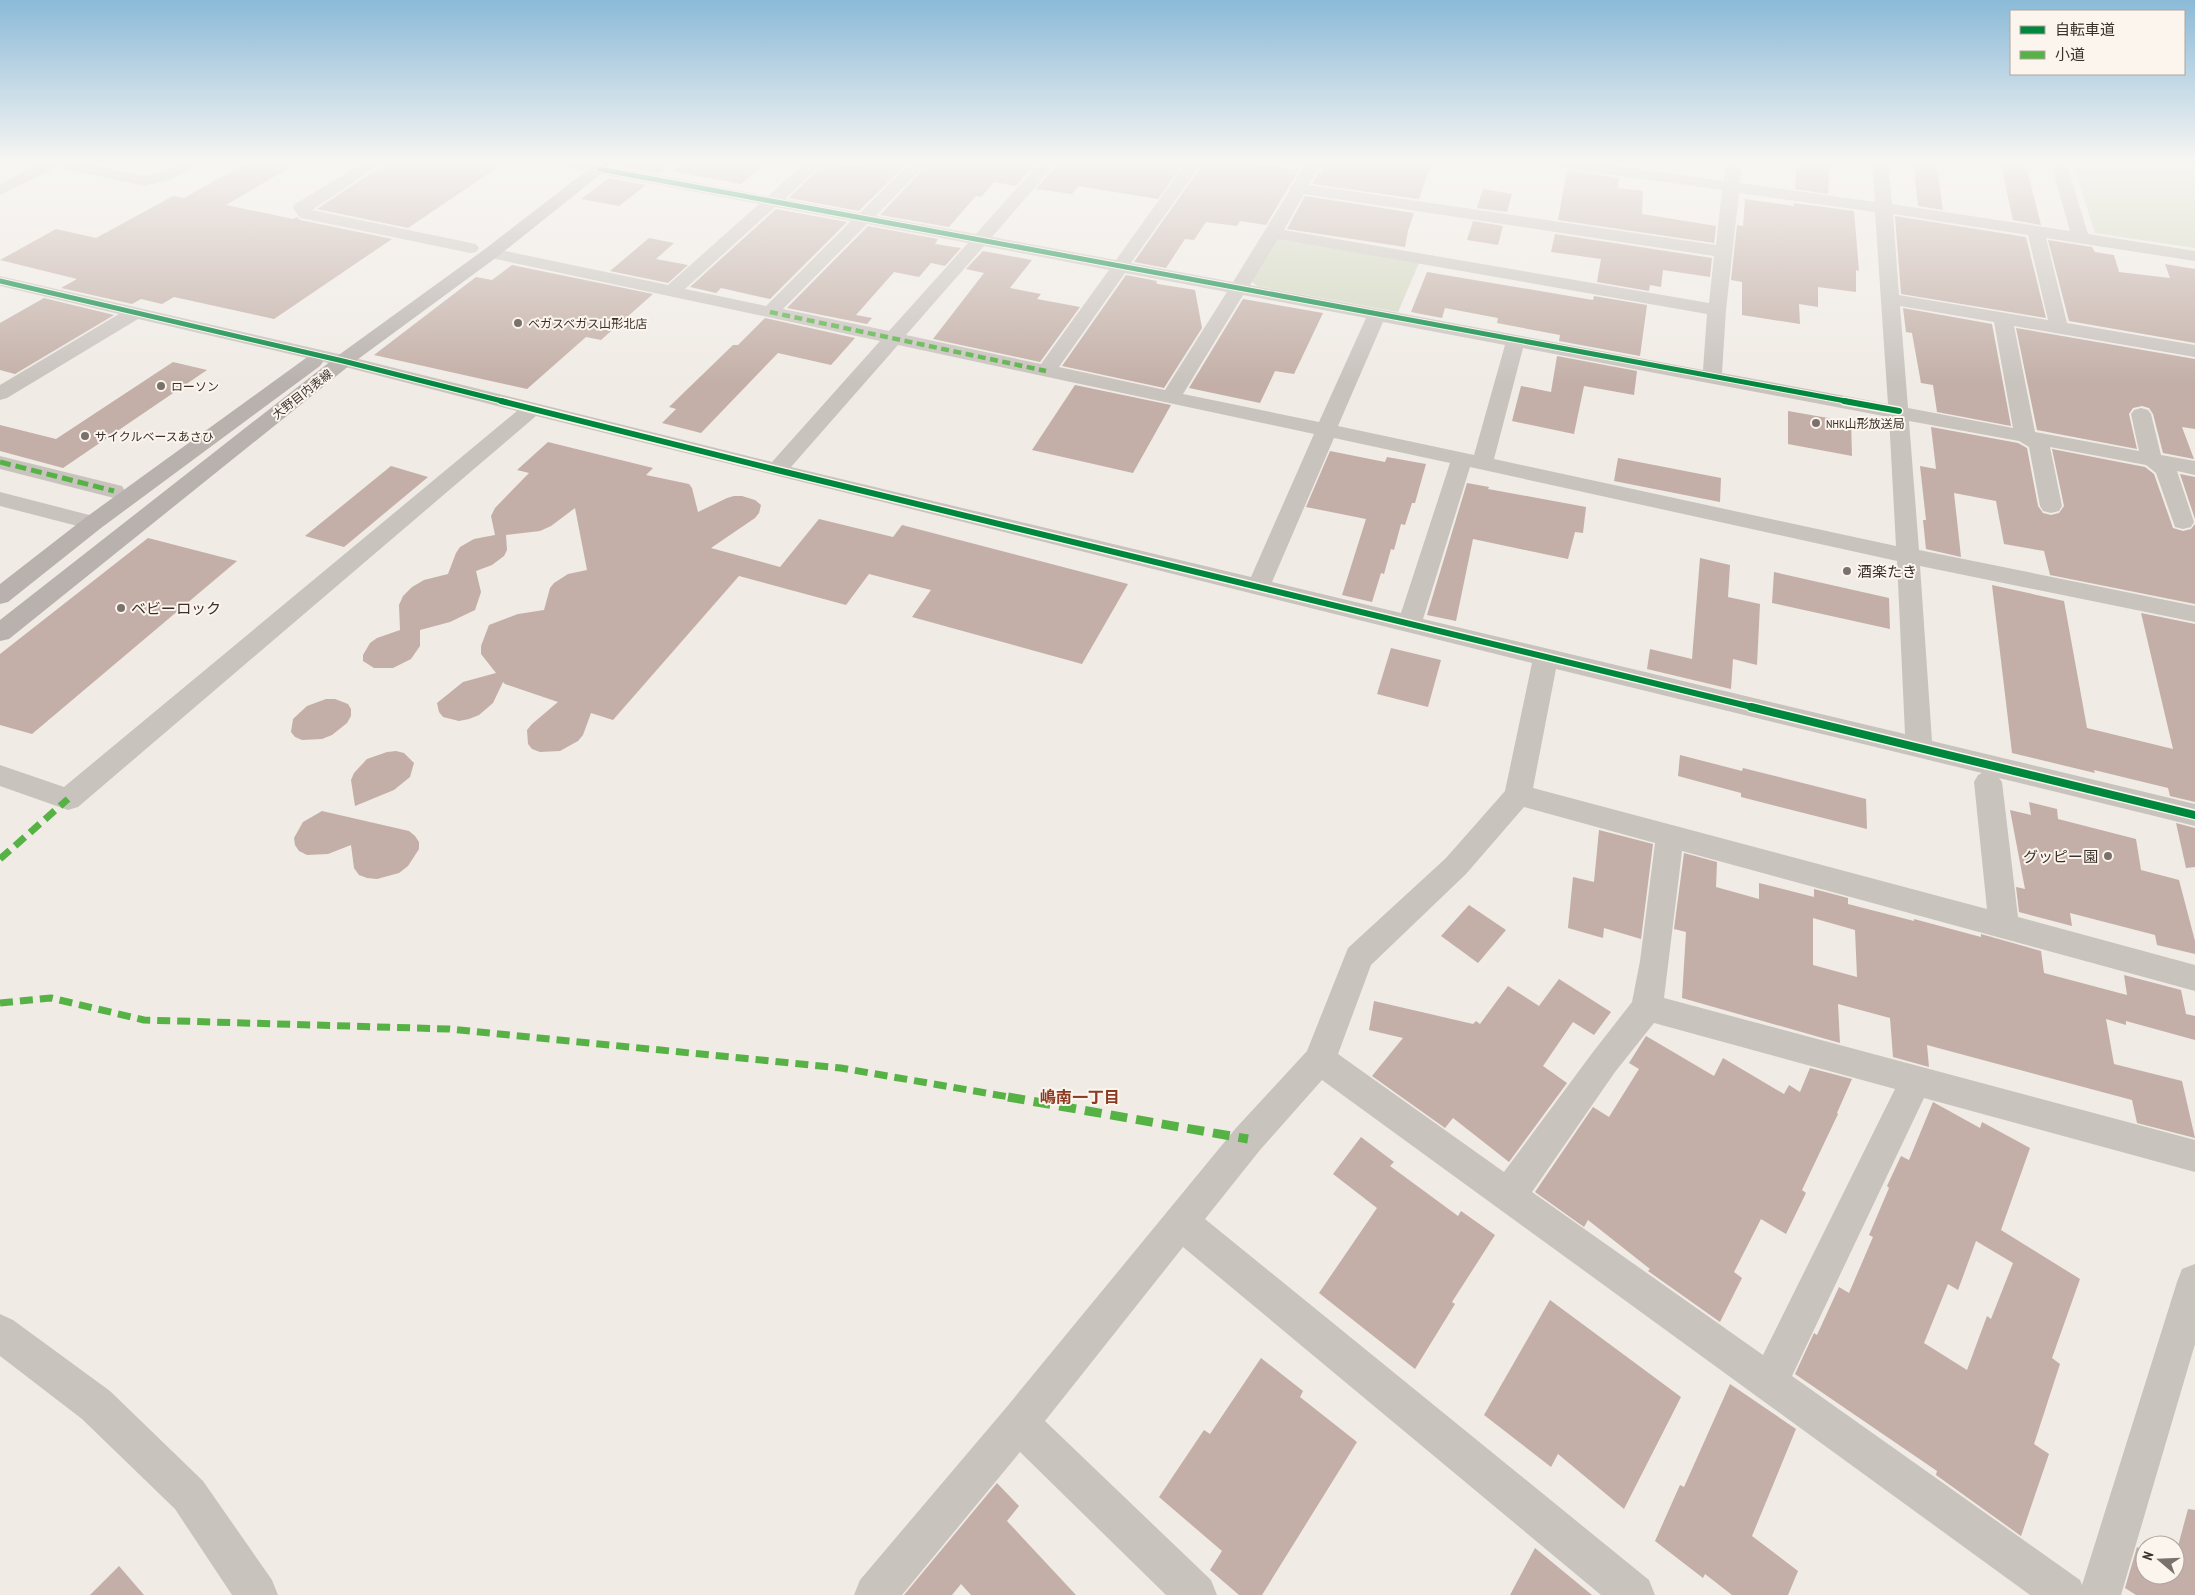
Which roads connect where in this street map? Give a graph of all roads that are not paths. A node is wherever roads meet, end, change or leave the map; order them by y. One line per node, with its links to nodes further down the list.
1 (409, 235): 18 (street)
2 (489, 235): 18 (main road, 大野目内表線)
3 (511, 235): 20 (main road, 大野目内表線)
4 (734, 235): 25 (street)
5 (847, 235): 29 (street)
6 (951, 235): 17 (street)
7 (985, 235): 17 (street)
8 (1141, 235): 22 (street)
9 (1271, 235): 24 (street)
10 (1287, 235): 27 (street)
11 (1614, 235): 19 (street)
12 (1726, 235): 19 (street)
13 (1886, 235): 26 (street)
14 (2037, 235): 32 (street)
15 (2061, 235): 16 (street)
16 (2080, 238): 21 (street)
17 (980, 241): 22 (street); 33 (street)
18 (470, 248): 36 (main road, 大野目内表線)
19 (1724, 252): 27 (street)
20 (491, 253): 25 (street); 36 (main road, 大野目内表線)
21 (2195, 256)
22 (1120, 265): 24 (street); 37 (street)
23 (0, 281): 28 (street)
24 (1239, 288): 30 (street); 40 (street)
25 (672, 291): 29 (street)
26 (1892, 299): 31 (street); 42 (street)
27 (1717, 310): 38 (street)
28 (135, 312): 36 (street); 39 (street)
29 (770, 312): 33 (street)
30 (1377, 314): 34 (street); 44 (street)
31 (2002, 319): 32 (street); 45 (street)
32 (2059, 328): 35 (street)
33 (893, 339): 37 (street); 50 (street)
34 (1516, 340): 38 (street); 47 (street)
35 (2195, 351)
36 (332, 359): 41 (street); 55 (main road, 大野目内表線); 61 (main road, 大野目内表線)
37 (1046, 371): 40 (street)
38 (1712, 377): 42 (street)
39 (0, 394)
40 (1171, 397): 44 (street)
41 (532, 409): 50 (street); 64 (street)
42 (1899, 412): 45 (street); 56 (street)
43 (2141, 414): 46 (street)
44 (1326, 431): 47 (street); 57 (street)
45 (2025, 436): 46 (street); 53 (street)
46 (2151, 459): 49 (street); 54 (street)
47 (1472, 461): 56 (street); 60 (street)
48 (0, 462): 51 (street)
49 (2195, 468)
50 (777, 470): 57 (street)
51 (114, 491)
52 (0, 499): 55 (street)
53 (2051, 506)
54 (2183, 522)
55 (94, 523): 58 (main road, 大野目内表線)
56 (1910, 556): 59 (street); 63 (street)
57 (1258, 587): 60 (street)
58 (0, 596)
59 (2195, 614)
60 (1410, 623): 62 (street)
61 (0, 632)
62 (1546, 656): 63 (street); 66 (street)
63 (1919, 747): 67 (street)
64 (0, 775)
65 (1988, 782): 69 (street)
66 (1518, 794): 68 (street); 72 (street)
67 (2195, 815)
68 (1670, 836): 69 (street); 71 (street)
69 (2004, 926): 70 (street)
70 (2195, 978)
71 (1647, 1007): 73 (street); 75 (street)
72 (1320, 1060): 75 (street); 76 (street)
73 (1916, 1080): 74 (street); 79 (street)
74 (2195, 1156)
75 (1509, 1195): 79 (street)
76 (1181, 1222): 80 (street); 84 (street)
77 (2192, 1303): 86 (street)
78 (0, 1333): 81 (street)
79 (1770, 1383): 85 (street)
80 (1019, 1423): 82 (street); 83 (street)
81 (256, 1595)
82 (874, 1595)
83 (1196, 1595)
84 (1634, 1595)
85 (2065, 1595)
86 (2100, 1595)

